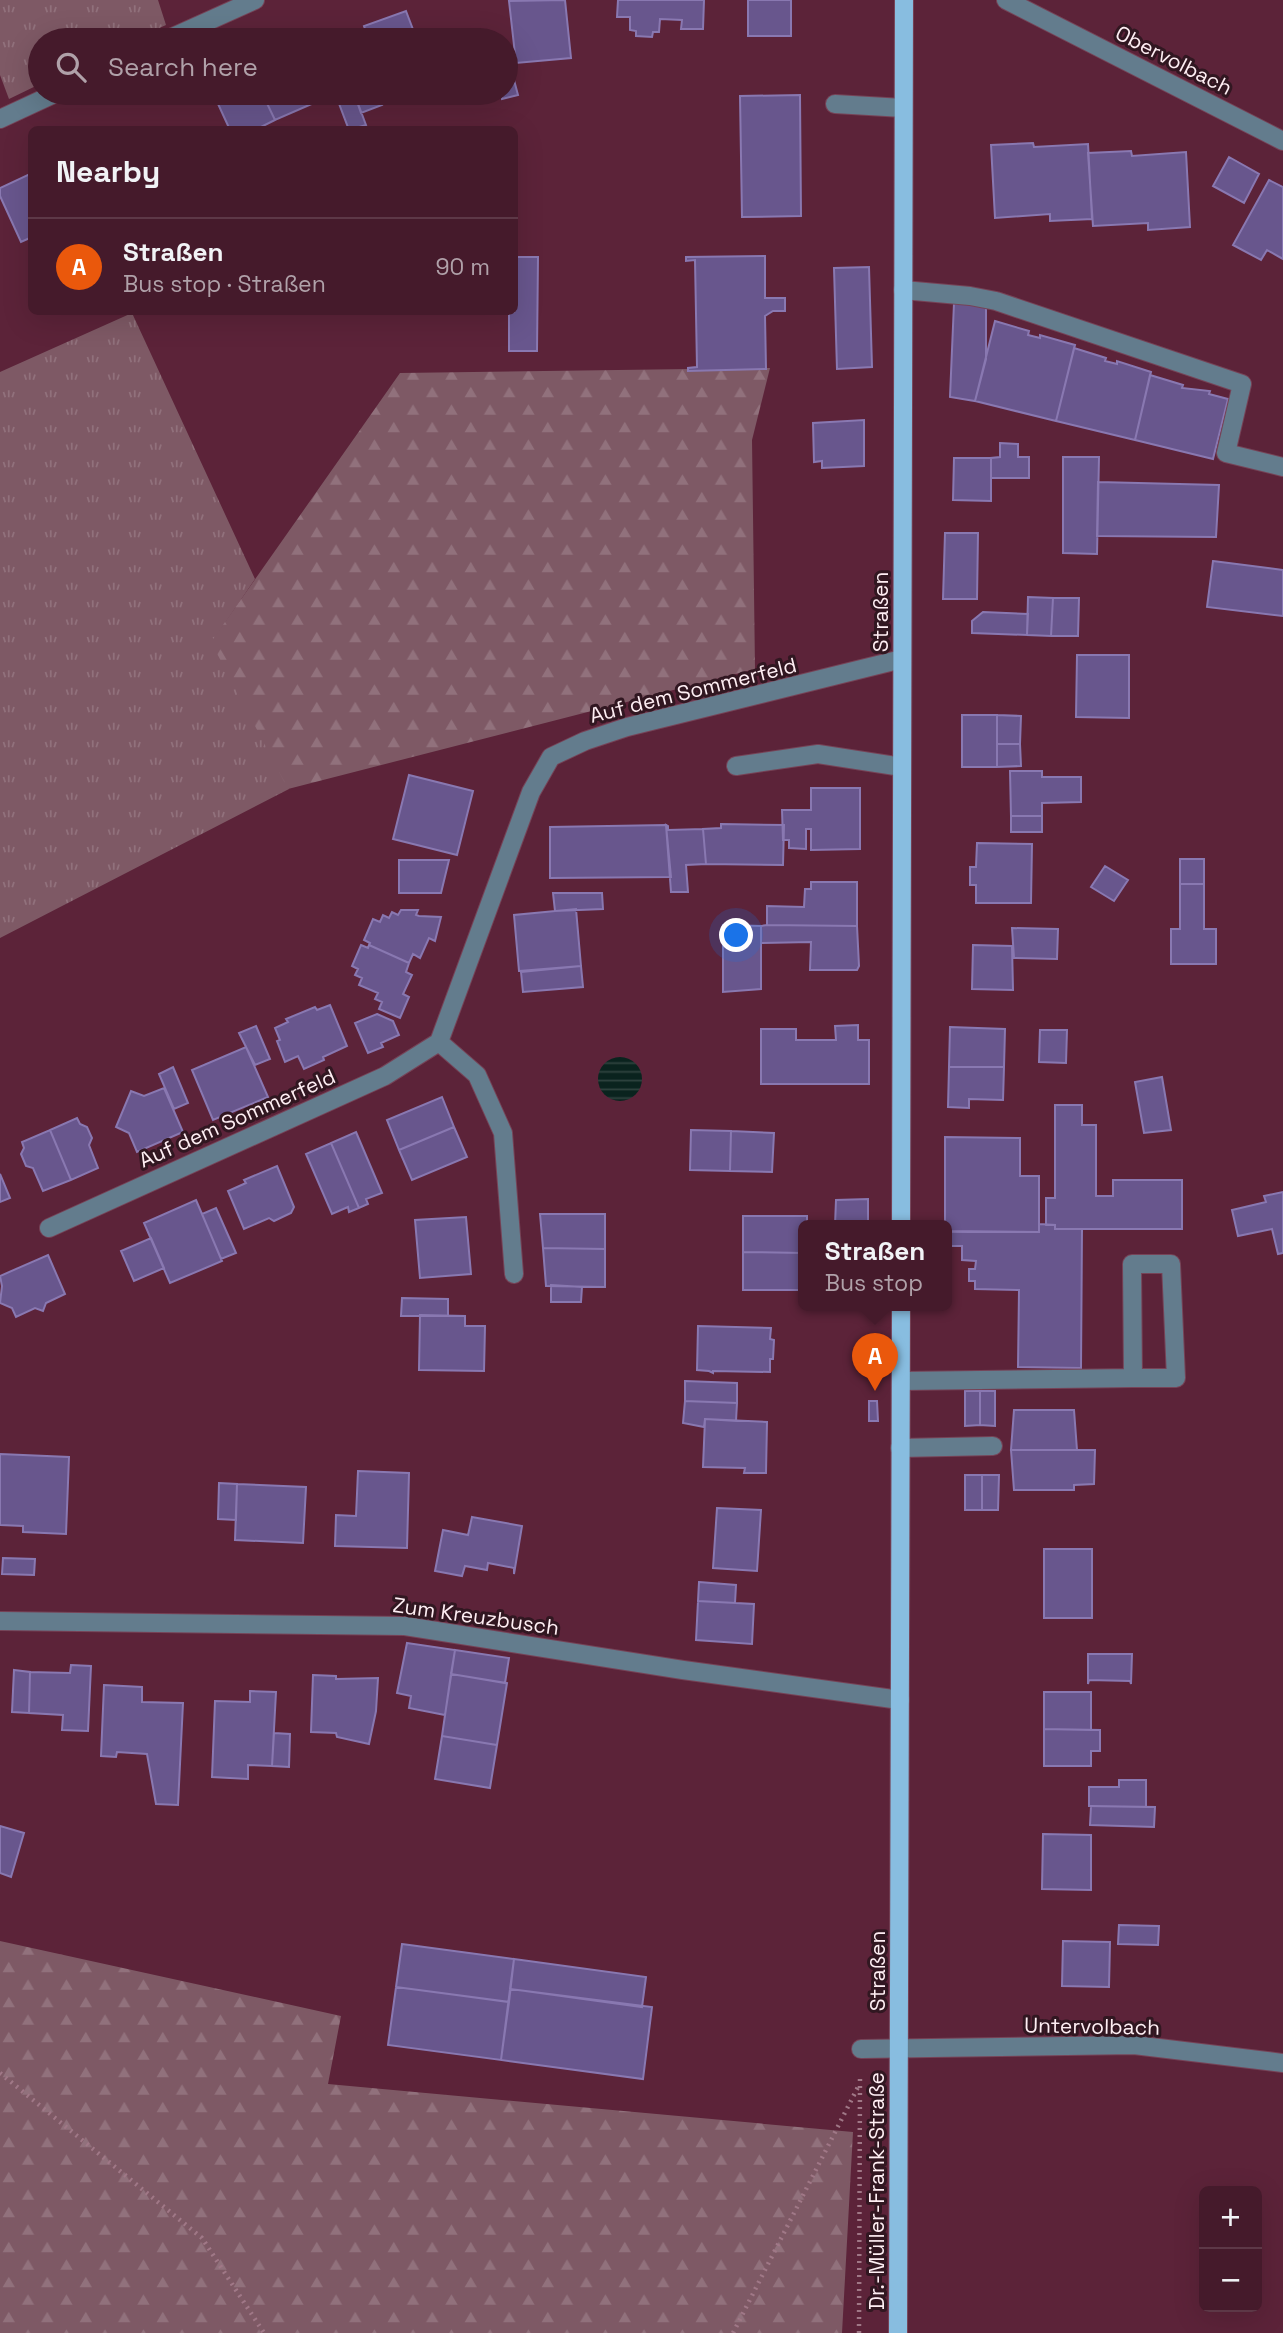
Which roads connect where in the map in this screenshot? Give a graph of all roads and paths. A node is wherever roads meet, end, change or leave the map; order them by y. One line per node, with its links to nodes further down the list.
1 (255, 0): 4 (street)
2 (904, 0): 7 (main road, Straßen)
3 (1006, 0): 9 (street, Obervolbach)
4 (193, 28)
5 (835, 104): 7 (street)
6 (30, 105): 8 (street)
7 (903, 108): 10 (main road, Straßen)
8 (0, 119)
9 (1283, 141)
10 (903, 290): 11 (street); 12 (main road, Straßen)
11 (1283, 467)
12 (902, 659): 14 (main road, Straßen); 15 (street, Auf dem Sommerfeld)
13 (736, 766): 14 (street)
14 (902, 767): 16 (main road, Straßen)
15 (439, 1042): 17 (street, Auf dem Sommerfeld); 18 (street)
16 (901, 1220)
17 (49, 1228)
18 (514, 1273)
19 (901, 1311): 21 (main road, Straßen)
20 (1133, 1378): 20 (street); 21 (street)
21 (901, 1381): 23 (main road, Straßen)
22 (993, 1446): 23 (street)
23 (900, 1447): 25 (main road, Straßen)
24 (0, 1621): 25 (street, Zum Kreuzbusch)
25 (900, 1700): 27 (main road, Straßen)
26 (861, 2049): 27 (street, Untervolbach); 30 (path)
27 (900, 2049): 28 (street, Untervolbach); 34 (main road, Dr.-Müller-Frank-Straße)
28 (1283, 2063)
29 (0, 2073): 31 (path)
30 (859, 2086): 32 (path); 33 (path)
31 (264, 2333)
32 (733, 2333)
33 (859, 2333)
34 (898, 2333)

